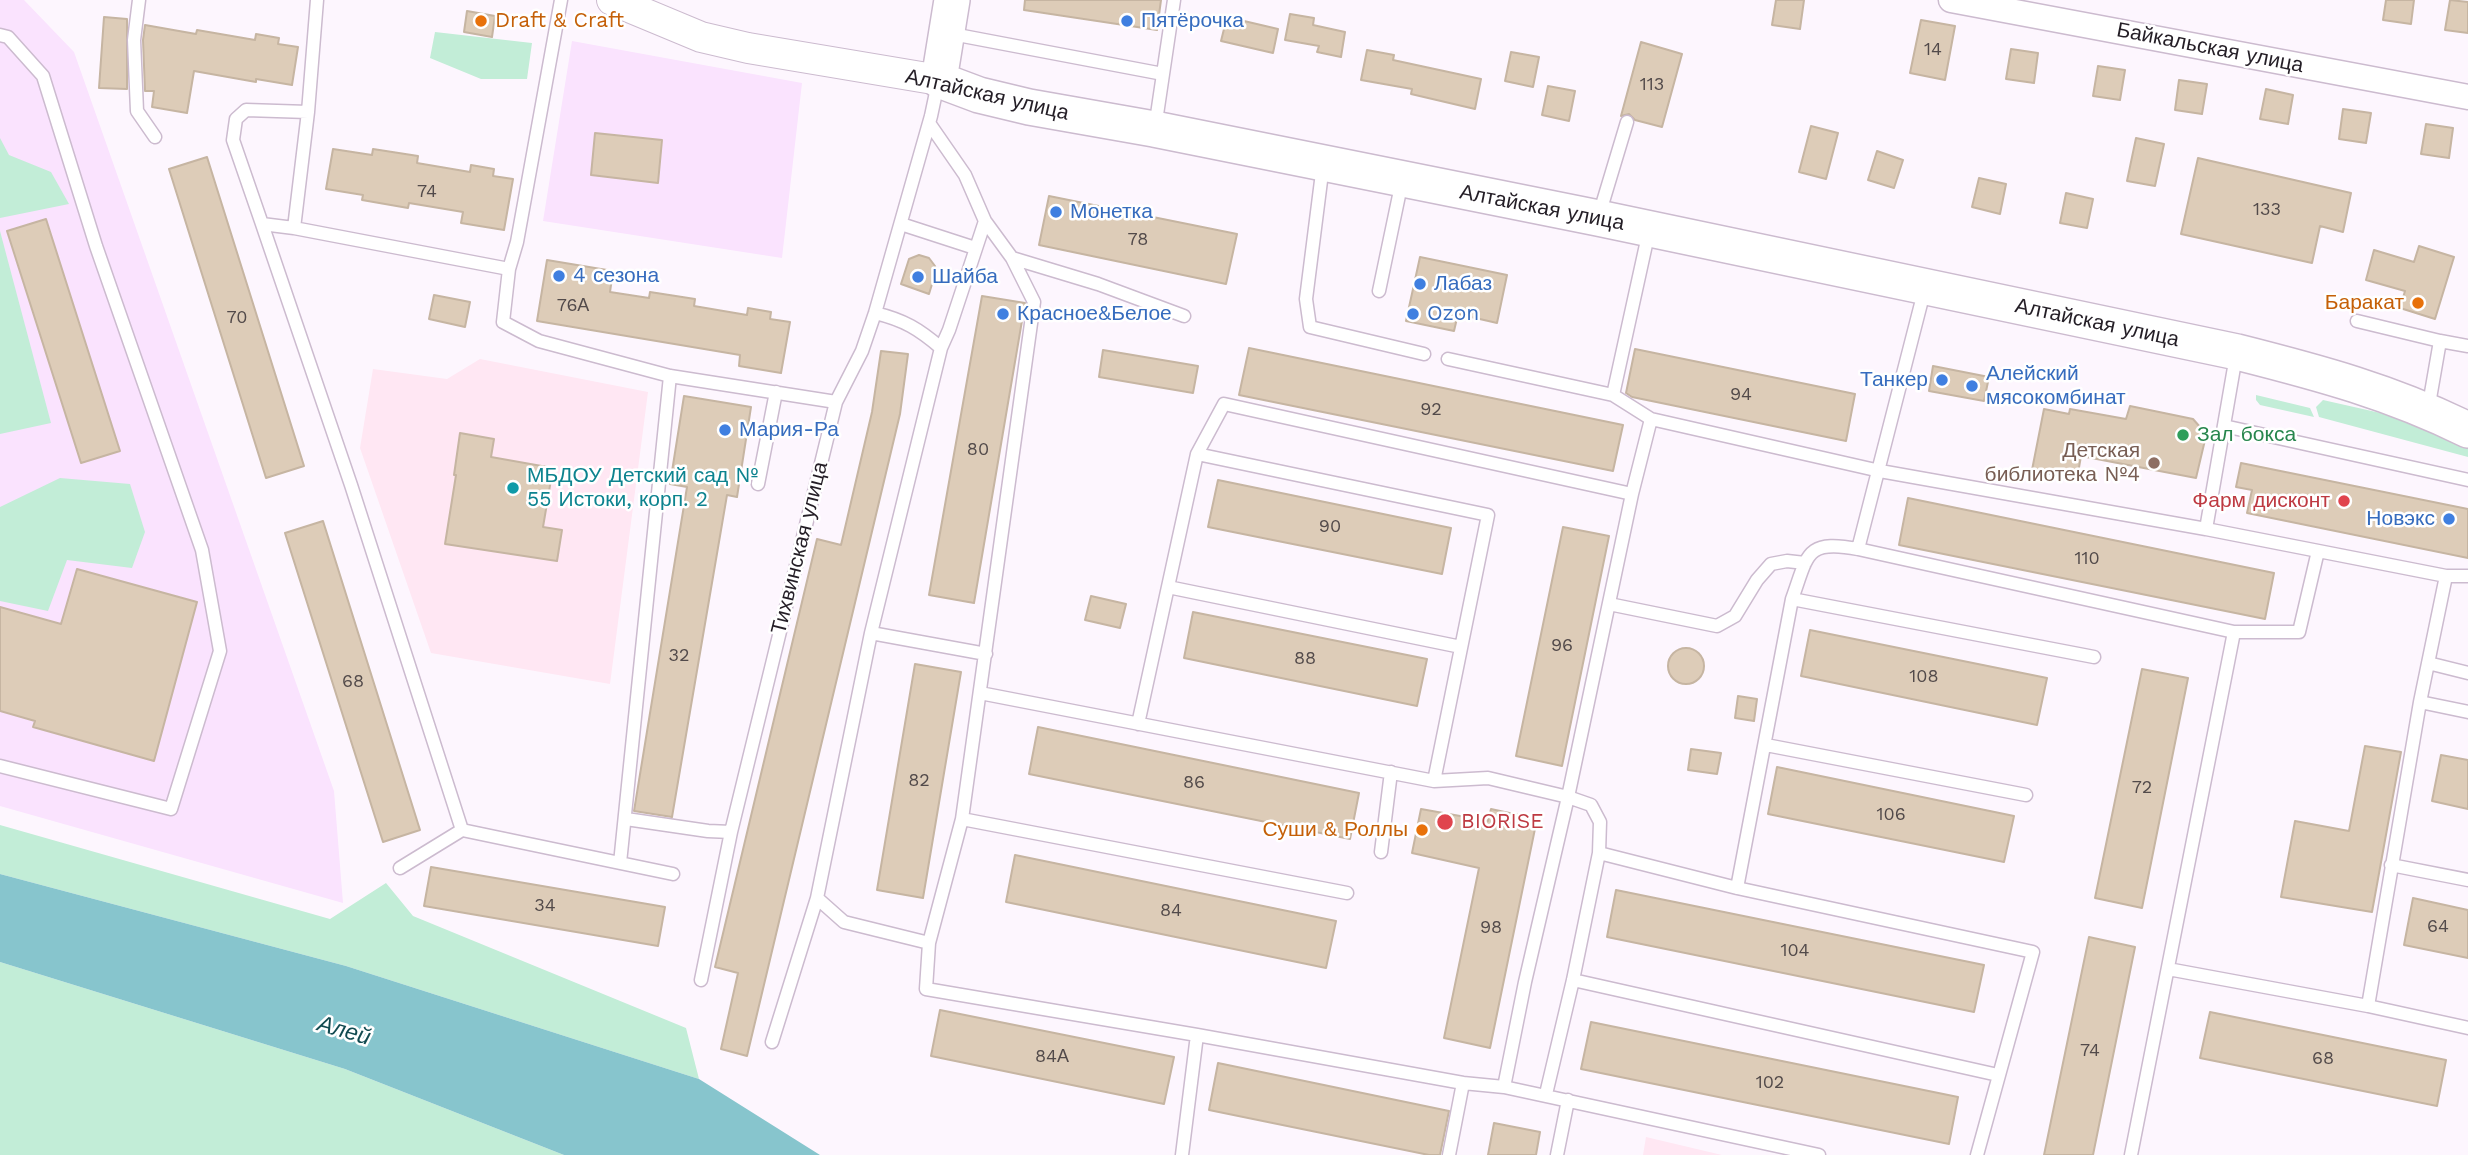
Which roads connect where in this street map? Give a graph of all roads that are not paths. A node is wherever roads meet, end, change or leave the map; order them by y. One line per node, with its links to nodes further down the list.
1 (139, 0): 16 (lane)
2 (317, 0): 12 (lane)
3 (561, 0): 27 (lane)
4 (612, 0): 10 (street, Алтайская улица)
5 (1174, 0): 9 (lane)
6 (1951, 0): 11 (street, Байкальская улица)
7 (949, 16): 9 (lane); 10 (main road, Тихвинская улица)
8 (0, 35): 73 (lane)
9 (1163, 74): 15 (lane)
10 (939, 80): 14 (lane, Тихвинская улица); 15 (main road, Алтайская улица)
11 (2468, 97)
12 (308, 112): 21 (lane); 23 (lane)
13 (1627, 122): 19 (lane)
14 (929, 123): 20 (lane); 22 (lane, Тихвинская улица)
15 (1154, 129): 17 (main road, Алтайская улица)
16 (155, 137)
17 (1323, 165): 18 (main road, Алтайская улица); 37 (lane)
18 (1402, 181): 19 (main road, Алтайская улица); 29 (lane)
19 (1598, 218): 24 (main road, Алтайская улица)
20 (985, 221): 25 (lane); 26 (lane)
21 (262, 224): 23 (lane); 80 (lane)
22 (901, 224): 25 (lane); 30 (lane, Тихвинская улица)
23 (294, 228): 27 (lane)
24 (1649, 229): 28 (main road, Алтайская улица); 41 (lane)
25 (975, 248): 35 (lane)
26 (1012, 258): 31 (lane); 64 (lane)
27 (509, 270): 39 (lane)
28 (1925, 288): 36 (main road, Алтайская улица); 48 (lane)
29 (1379, 291)
30 (875, 313): 35 (lane); 42 (lane, Тихвинская улица)
31 (1184, 316)
32 (2357, 321): 33 (lane)
33 (2440, 341): 34 (lane); 43 (lane)
34 (2468, 346)
35 (941, 348): 62 (lane)
36 (2237, 352): 43 (main road, Алтайская улица); 45 (lane)
37 (1424, 354)
38 (1448, 359): 41 (lane)
39 (670, 376): 40 (lane); 78 (lane)
40 (776, 392): 42 (lane); 50 (lane)
41 (1613, 395): 44 (lane)
42 (836, 402): 81 (lane, Тихвинская улица)
43 (2428, 410): 46 (main road, Алтайская улица)
44 (1651, 419): 48 (lane); 51 (lane)
45 (2224, 426): 49 (lane); 52 (lane)
46 (2468, 430)
47 (1197, 454): 51 (lane); 58 (lane); 63 (lane)
48 (1880, 471): 52 (lane); 53 (lane)
49 (2468, 480)
50 (758, 484)
51 (1632, 494): 60 (lane)
52 (2206, 529): 54 (lane)
53 (1858, 549): 55 (lane); 61 (lane)
54 (2318, 551): 56 (lane); 61 (lane)
55 (1805, 563): 59 (lane); 60 (lane)
56 (2446, 576): 57 (lane); 66 (lane)
57 (2468, 576)
58 (1168, 587): 63 (lane); 71 (lane)
59 (1792, 599): 65 (lane); 72 (lane)
60 (1609, 604): 77 (lane)
61 (2234, 632): 93 (lane)
62 (870, 633): 64 (lane); 91 (lane)
63 (1461, 647): 75 (lane)
64 (986, 654): 68 (lane)
65 (2094, 657)
66 (2428, 663): 67 (lane); 69 (lane)
67 (2468, 673)
68 (981, 693): 71 (lane); 79 (lane)
69 (2420, 702): 70 (lane); 85 (lane)
70 (2468, 712)
71 (1138, 724): 74 (lane)
72 (1766, 745): 76 (lane); 89 (lane)
73 (0, 766)
74 (1391, 772): 75 (lane); 82 (lane)
75 (1434, 780): 77 (lane)
76 (2026, 795)
77 (1568, 797): 83 (lane); 102 (lane)
78 (626, 819): 81 (lane); 84 (lane)
79 (962, 819): 90 (lane); 92 (lane)
80 (462, 830): 84 (lane); 86 (lane)
81 (731, 832): 94 (lane, Тихвинская улица)
82 (1381, 852)
83 (1599, 853): 89 (lane); 95 (lane)
84 (620, 863): 87 (lane)
85 (2391, 864): 88 (lane); 96 (lane)
86 (400, 868)
87 (673, 874)
88 (2468, 880)
89 (1737, 888): 100 (lane)
90 (1347, 893)
91 (817, 898): 92 (lane); 99 (lane)
92 (929, 943): 98 (lane)
93 (2168, 969): 96 (lane); 110 (lane)
94 (701, 980)
95 (1573, 980): 100 (lane); 103 (lane)
96 (2368, 1006): 97 (lane)
97 (2468, 1028)
98 (1197, 1035): 101 (lane); 105 (lane)
99 (772, 1042)
100 (1998, 1075): 109 (lane)
101 (1463, 1083): 102 (lane); 106 (lane)
102 (1504, 1087): 103 (lane)
103 (1546, 1094): 104 (lane)
104 (1568, 1100): 107 (lane); 108 (lane)
105 (1182, 1155)
106 (1449, 1155)
107 (1558, 1155)
108 (1819, 1155)
109 (1977, 1155)
110 (2130, 1155)

